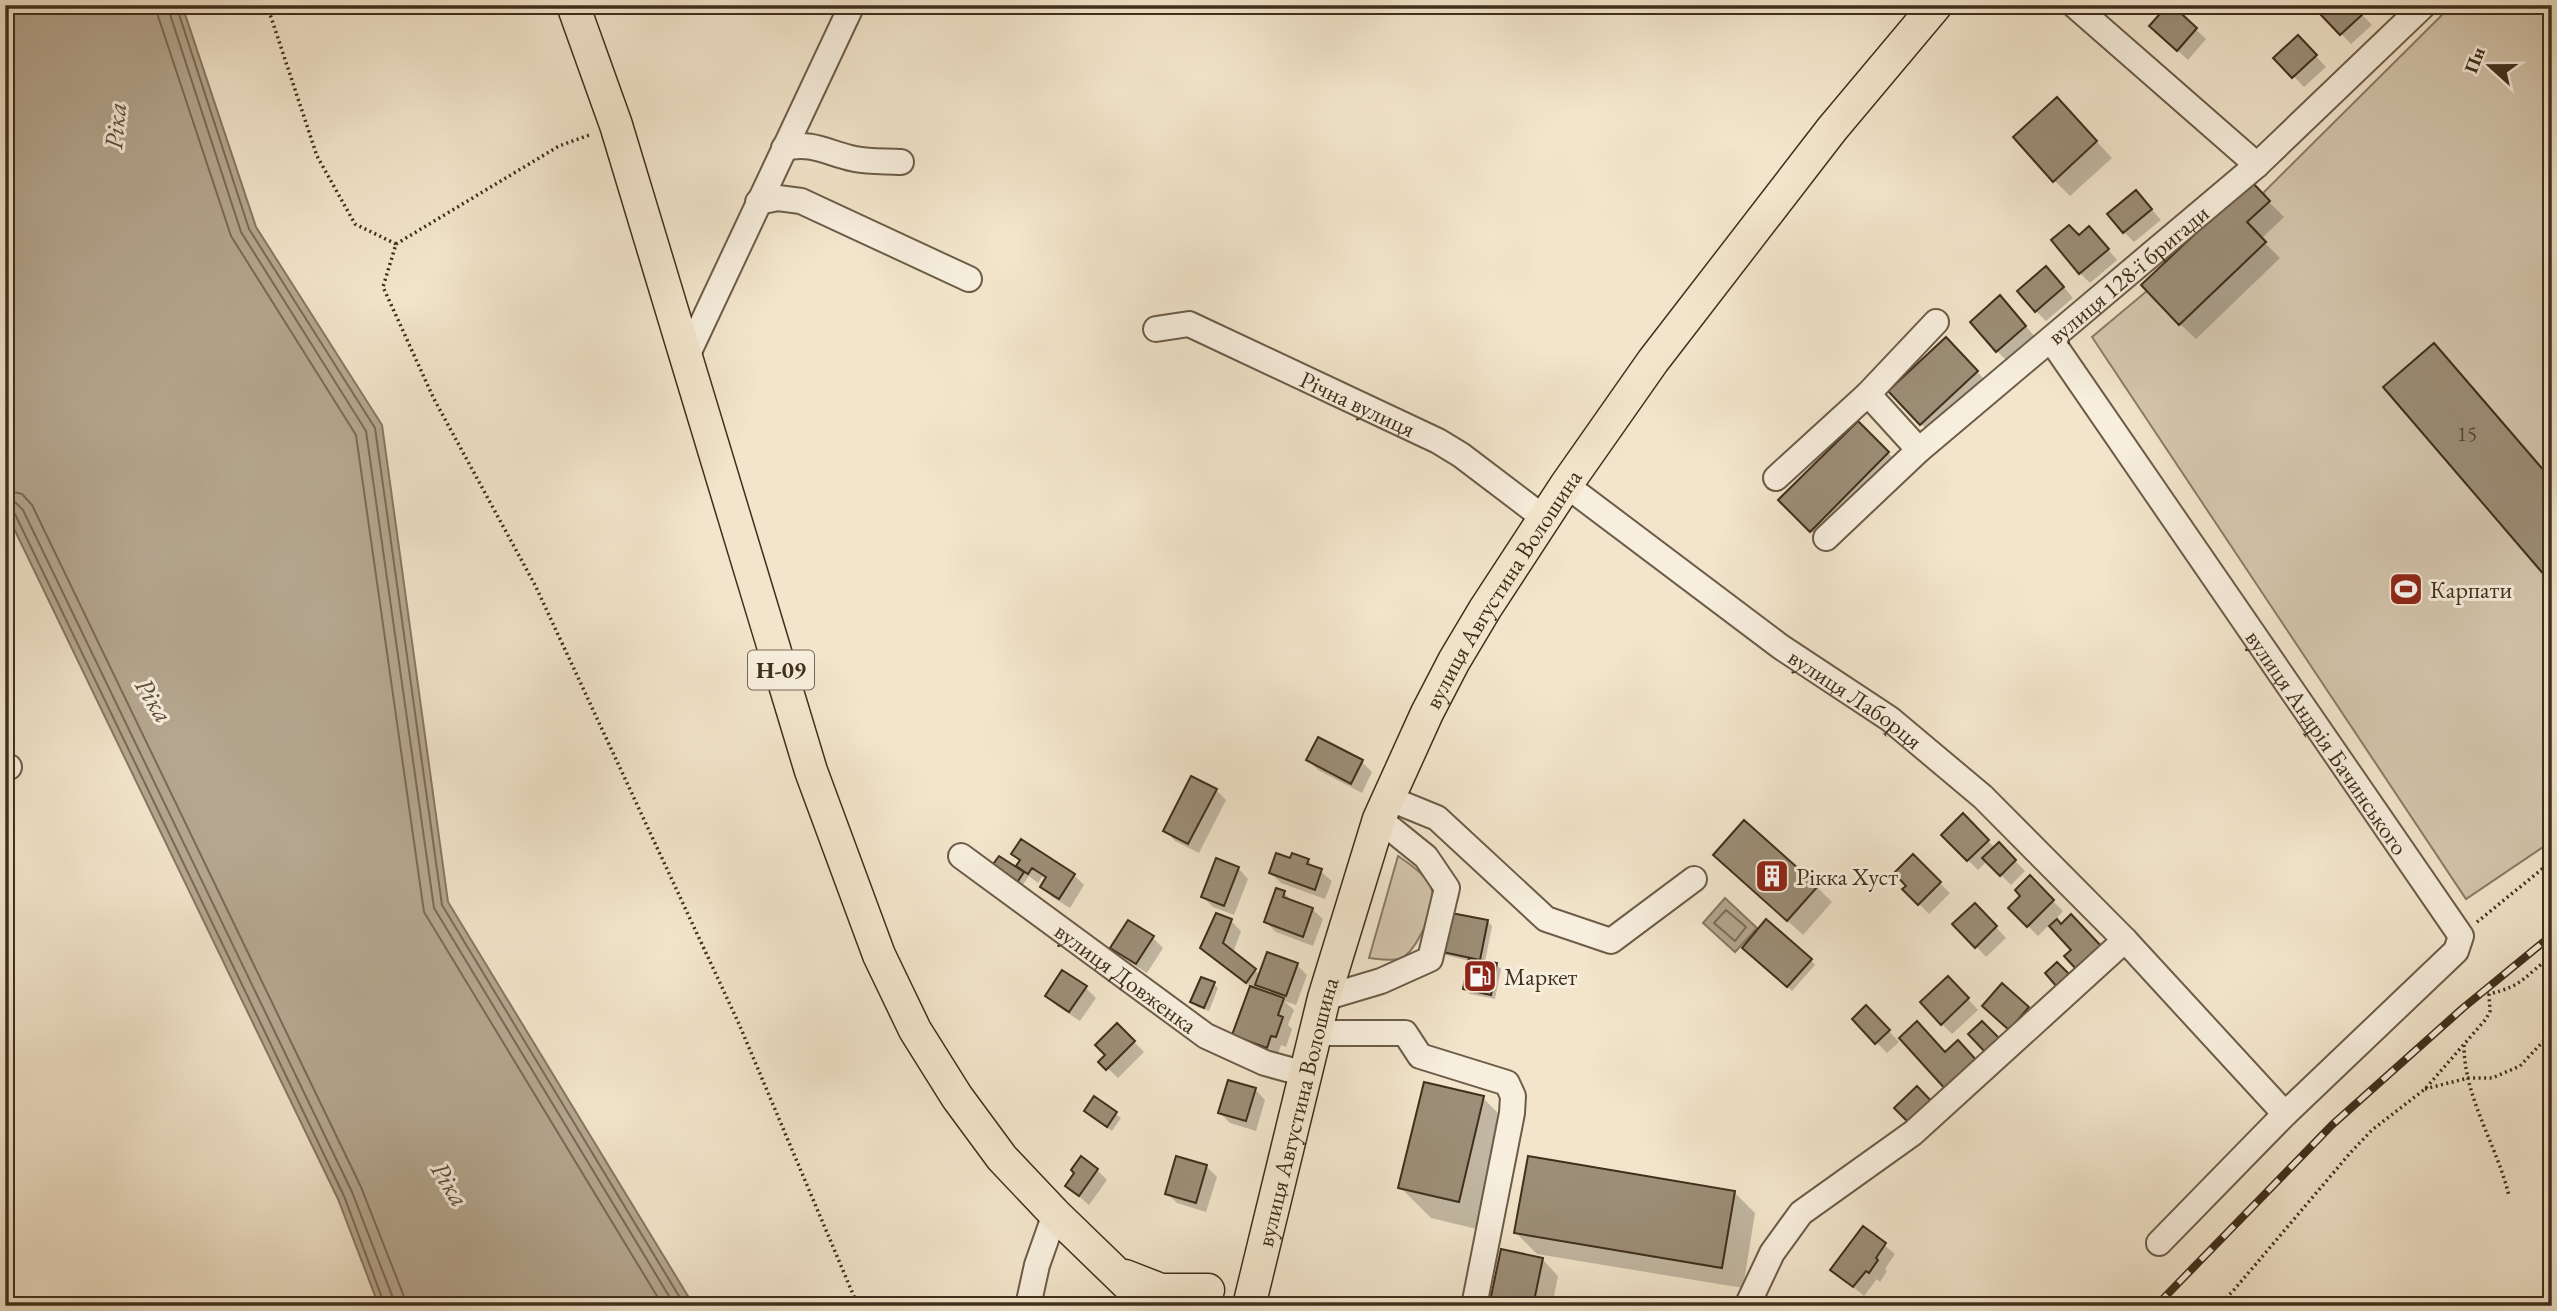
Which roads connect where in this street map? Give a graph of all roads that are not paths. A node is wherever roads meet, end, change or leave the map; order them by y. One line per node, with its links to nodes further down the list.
1 (573, 5): 14 (main road, Н-09)
2 (852, 5): 6 (street)
3 (2074, 5): 8 (street)
4 (2424, 5): 8 (street, вулиця 128-ї бригади)
5 (1930, 7): 18 (main road, вулиця Августина Волошина)
6 (784, 148): 7 (street); 9 (street)
7 (901, 162)
8 (2257, 165): 13 (street, вулиця 128-ї бригади)
9 (758, 202): 10 (street); 14 (street)
10 (969, 279)
11 (1936, 322): 15 (street)
12 (1156, 329): 19 (street, Річна вулиця)
13 (2051, 340): 16 (street, вулиця 128-ї бригади); 28 (street, вулиця Андрія Бачинського)
14 (686, 358): 29 (main road, Н-09)
15 (1868, 394): 16 (street); 17 (street)
16 (1919, 450): 20 (street, вулиця 128-ї бригади)
17 (1776, 478)
18 (1566, 485): 19 (main road, вулиця Августина Волошина); 24 (street, вулиця Лаборця)
19 (1544, 518): 21 (main road, вулиця Августина Волошина)
20 (1826, 538)
21 (1383, 809): 23 (street); 25 (main road, вулиця Августина Волошина); 25 (street)
22 (961, 856): 27 (street, вулиця Довженка)
23 (1693, 879)
24 (2124, 940): 28 (street, вулиця Лаборця); 38 (street)
25 (1324, 998): 26 (main road, вулиця Августина Волошина)
26 (1315, 1033): 27 (main road, вулиця Августина Волошина); 37 (street)
27 (1305, 1074): 31 (main road, вулиця Августина Волошина)
28 (2285, 1114): 30 (street)
29 (1055, 1214): 32 (main road, Н-09); 34 (street)
30 (2159, 1243)
31 (1261, 1268): 33 (main road, вулиця Августина Волошина); 36 (main road, вулиця Августина Волошина)
32 (1113, 1270): 33 (main road, Н-09); 35 (main road, Н-09)
33 (1213, 1298)
34 (1028, 1306)
35 (1150, 1306)
36 (1250, 1306)
37 (1474, 1306)
38 (1746, 1306)

